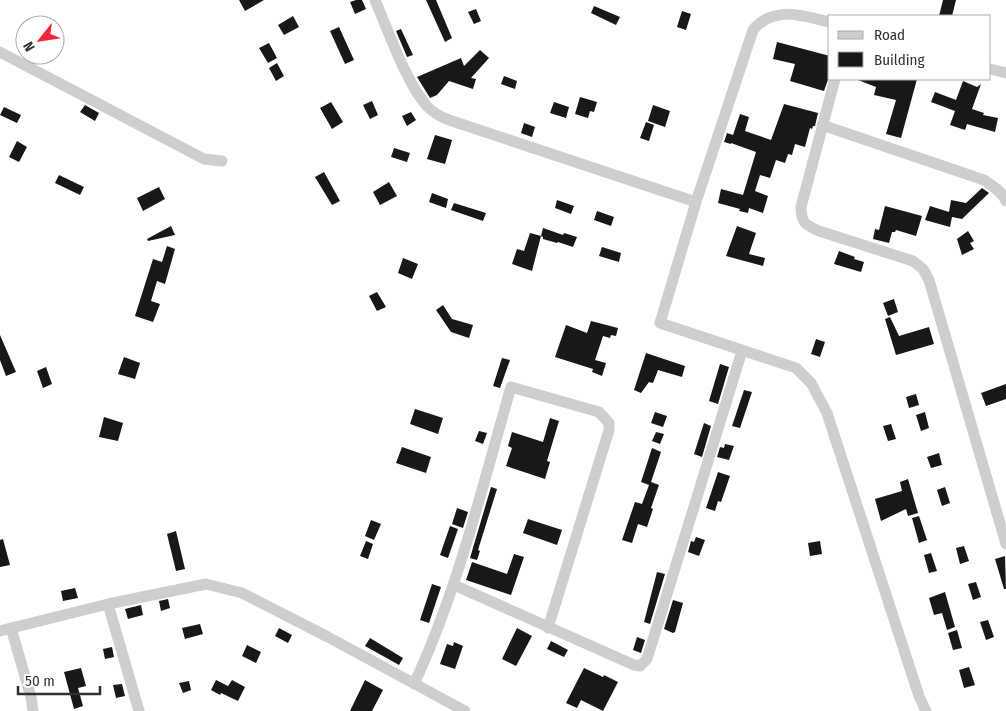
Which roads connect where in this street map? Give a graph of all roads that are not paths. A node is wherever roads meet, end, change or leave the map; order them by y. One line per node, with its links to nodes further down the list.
1 (375, 0): 10 (street)
2 (828, 22): 10 (street)
3 (0, 52): 8 (street)
4 (991, 69): 5 (street)
5 (1006, 73)
6 (835, 80): 7 (street)
7 (822, 125): 9 (street); 12 (street)
8 (222, 161)
9 (1006, 201)
10 (696, 202): 11 (street)
11 (742, 351): 15 (street); 21 (street)
12 (1006, 544)
13 (454, 585): 15 (street); 15 (street); 17 (street)
14 (108, 604): 16 (street); 17 (street); 19 (street)
15 (548, 628)
16 (5, 629): 18 (street)
17 (414, 684): 20 (street)
18 (33, 711)
19 (140, 711)
20 (465, 711)
21 (926, 711)

